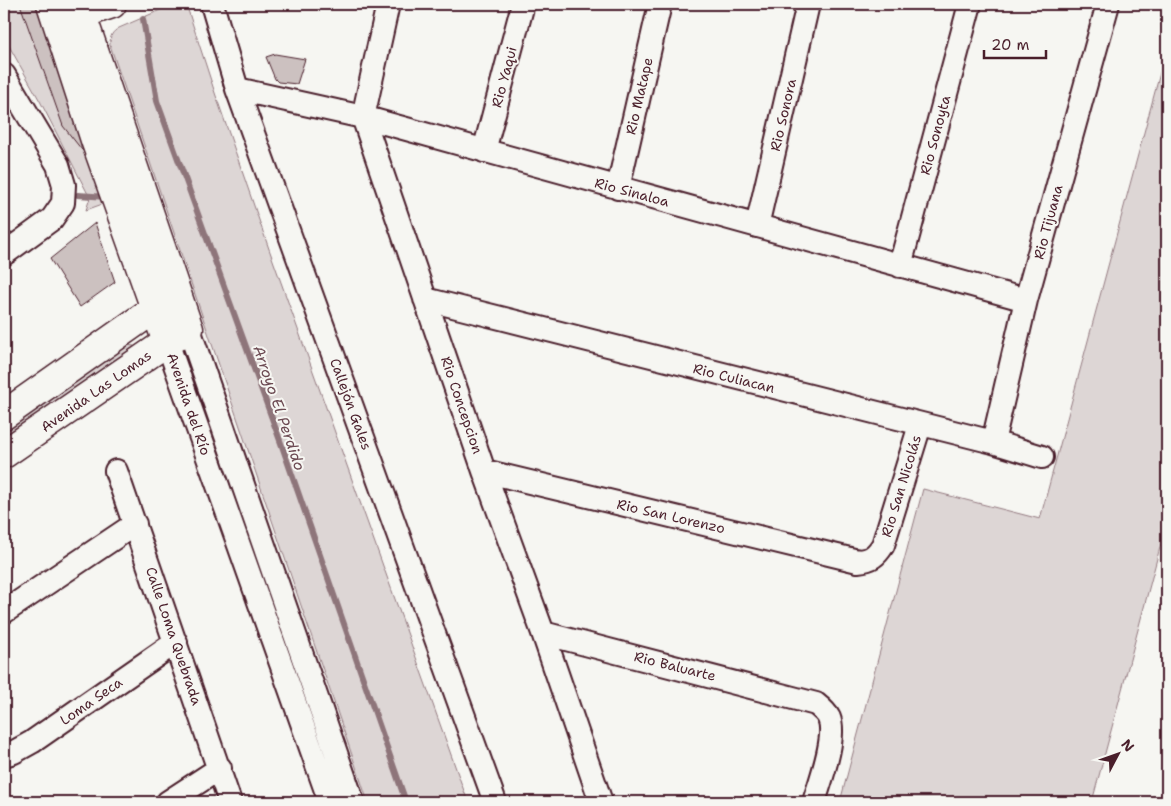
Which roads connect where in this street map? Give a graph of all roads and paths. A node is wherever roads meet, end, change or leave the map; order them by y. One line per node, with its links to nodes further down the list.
1 (212, 4): 10 (street, Callejón Gales)
2 (388, 4): 11 (street)
3 (523, 4): 12 (street, Rio Yaqui)
4 (660, 4): 13 (street, Rio Matape)
5 (808, 4): 14 (street, Rio Sonora)
6 (970, 4): 16 (street, Rio Sonoyta)
7 (1108, 4): 19 (street, Rio Tijuana)
8 (79, 10): 17 (street, Avenida del Río); 20 (street, Avenida del Río)
9 (7, 89): 15 (street)
10 (237, 89): 11 (street, Rio Sinaloa); 40 (street, Callejón Gales)
11 (363, 117): 12 (street, Rio Sinaloa); 18 (street, Rio Concepcion)
12 (484, 151): 13 (street, Rio Sinaloa)
13 (618, 188): 14 (street, Rio Sinaloa)
14 (757, 226): 16 (street, Rio Sinaloa)
15 (4, 254)
16 (900, 266): 19 (street, Rio Sinaloa)
17 (178, 294): 20 (street); 21 (street, Avenida del Río)
18 (425, 299): 23 (street, Rio Culiacan); 28 (street, Rio Concepcion)
19 (1026, 300): 24 (street, Rio Tijuana)
20 (155, 308): 21 (street, Avenida del Río); 22 (street)
21 (178, 335): 25 (street, Avenida Las Lomas); 38 (street, Avenida del Río); 39 (street, Avenida del Río)
22 (4, 415)
23 (920, 425): 24 (street, Rio Culiacan); 30 (street, Rio San Nicolás)
24 (993, 442): 26 (street, Rio Culiacan)
25 (4, 454)
26 (1042, 457)
27 (116, 471): 29 (street, Calle Loma Quebrada)
28 (484, 471): 30 (street, Rio San Lorenzo); 32 (street, Rio Concepcion)
29 (135, 524): 31 (street); 33 (street, Calle Loma Quebrada)
30 (858, 561)
31 (4, 612)
32 (543, 633): 41 (street, Rio Concepcion); 42 (street, Rio Baluarte)
33 (176, 642): 34 (street, Loma Seca); 35 (street, Calle Loma Quebrada)
34 (4, 755)
35 (220, 768): 36 (street); 37 (street, Calle Loma Quebrada)
36 (168, 802)
37 (230, 802)
38 (330, 802)
39 (353, 802)
40 (496, 802)
41 (601, 802)
42 (814, 802)

